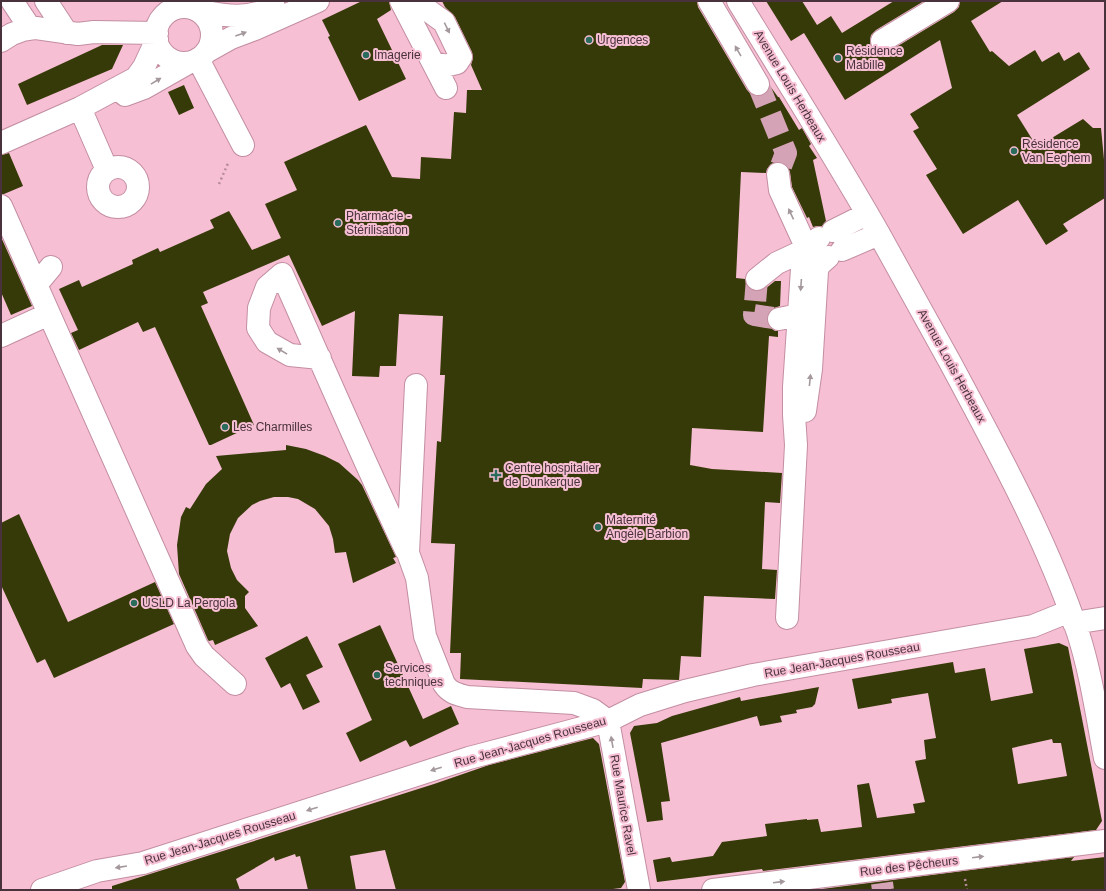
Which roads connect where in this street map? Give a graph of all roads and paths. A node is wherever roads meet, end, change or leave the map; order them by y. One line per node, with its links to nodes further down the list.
1 (12, 1): 12 (street)
2 (46, 1): 13 (street)
3 (286, 1): 10 (street)
4 (318, 1): 16 (street, one-way to 4)
5 (401, 1): 17 (street)
6 (423, 1): 17 (street, one-way to 17)
7 (709, 1): 18 (street, one-way to 7)
8 (738, 1): 26 (street, Avenue Louis Herbeaux)
9 (948, 1): 15 (street)
10 (193, 7): 11 (street); 16 (street)
11 (157, 24): 13 (street); 16 (street); 20 (street)
12 (30, 28): 13 (street); 14 (street)
13 (68, 33)
14 (1, 41)
15 (882, 41)
16 (198, 58): 20 (street, one-way to 16); 22 (street)
17 (432, 62): 19 (street)
18 (758, 84)
19 (446, 88)
20 (80, 108): 21 (street); 23 (street)
21 (1, 143)
22 (243, 145)
23 (107, 170): 23 (street)
24 (778, 174): 28 (street, one-way to 24)
25 (1, 206): 31 (street)
26 (867, 214): 27 (street, Avenue Louis Herbeaux); 28 (street)
27 (879, 234): 33 (street); 38 (street, Avenue Louis Herbeaux)
28 (820, 239): 30 (street); 33 (street, one-way to 33)
29 (51, 267): 31 (street)
30 (757, 279)
31 (36, 285): 32 (street)
32 (49, 314): 34 (street); 41 (street)
33 (797, 315): 39 (street)
34 (1, 336)
35 (320, 358): 35 (street, one-way to 35); 37 (street)
36 (416, 385): 37 (street)
37 (408, 553): 42 (street)
38 (1072, 617): 40 (street, Rue Jean-Jacques Rousseau); 42 (street, Rue Jean-Jacques Rousseau); 43 (street, Avenue Louis Herbeaux)
39 (787, 618)
40 (1105, 618)
41 (235, 684)
42 (608, 721): 46 (street, Rue Jean-Jacques Rousseau, one-way to 46); 47 (street, Rue Maurice Ravel, one-way to 42)
43 (1105, 758)
44 (1105, 841): 45 (street, Rue des Pêcheurs, one-way to 44)
45 (738, 889): 48 (street, Rue des Pêcheurs)
46 (42, 890)
47 (639, 890)
48 (713, 890)

